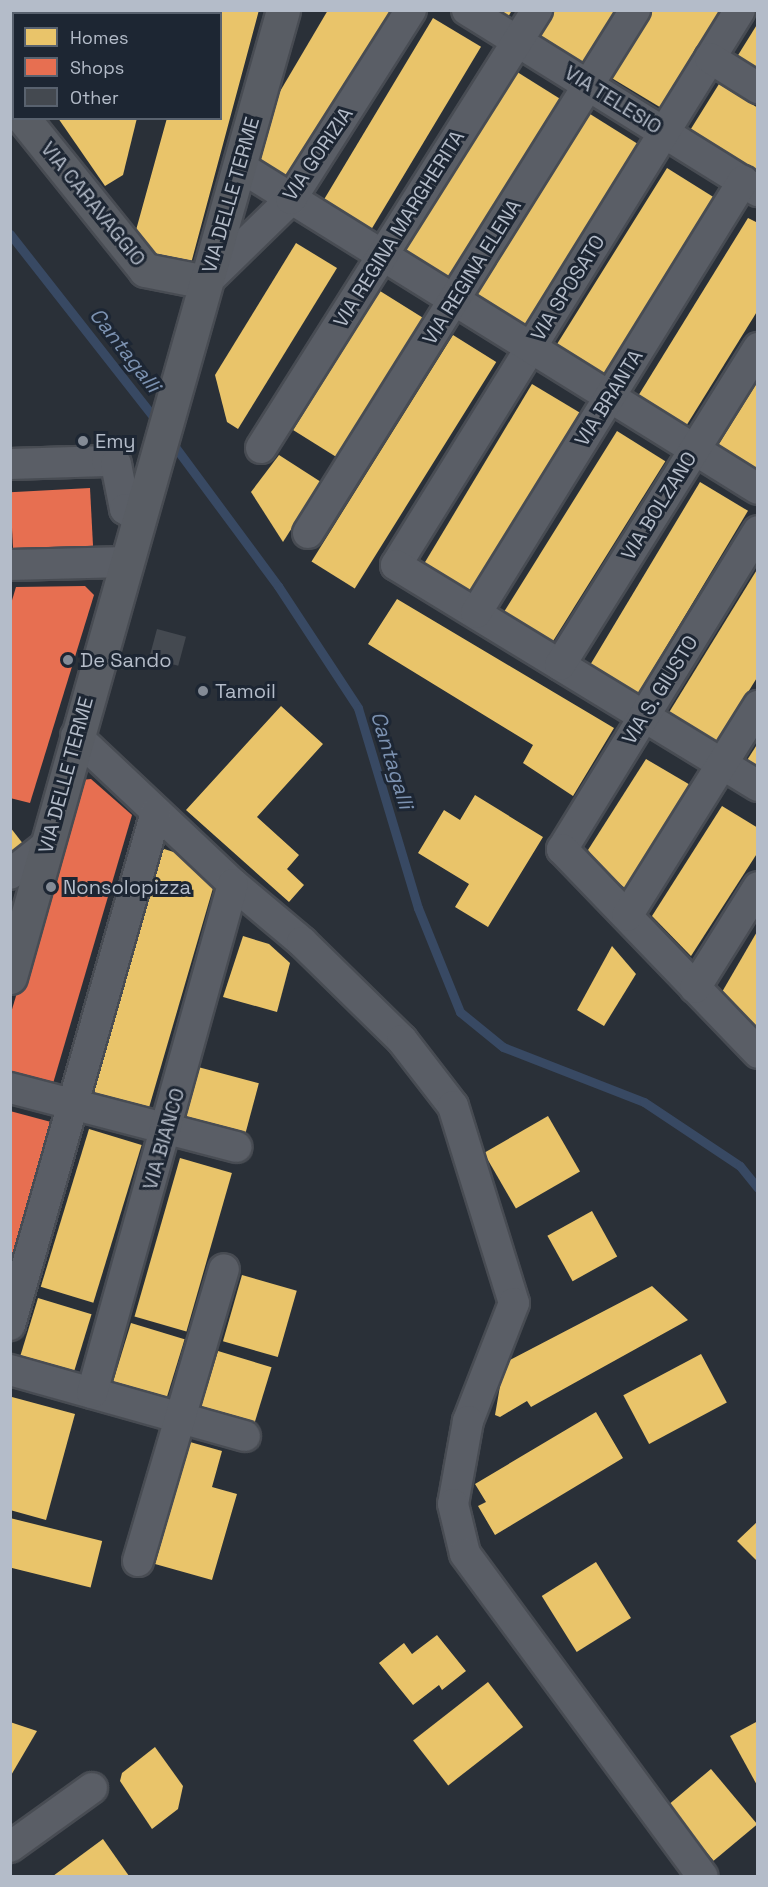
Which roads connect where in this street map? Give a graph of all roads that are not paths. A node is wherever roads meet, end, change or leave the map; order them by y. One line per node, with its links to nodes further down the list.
1 (283, 10): 10 (main road, VIA DELLE TERME)
2 (307, 10): 10 (main road)
3 (411, 10): 17 (street, VIA GORIZIA)
4 (468, 10): 8 (street, VIA TELESIO)
5 (537, 10): 8 (street, VIA REGINA MARGHERITA)
6 (635, 10): 11 (street, VIA REGINA ELENA)
7 (740, 10): 9 (street, VIA SPOSATO)
8 (517, 41): 11 (street, VIA TELESIO); 18 (street, VIA REGINA MARGHERITA)
9 (710, 58): 12 (street); 14 (street, VIA SPOSATO)
10 (262, 81): 15 (main road, VIA DELLE TERME)
11 (588, 86): 14 (street, VIA TELESIO); 20 (street, VIA REGINA ELENA)
12 (758, 88)
13 (25, 120): 19 (main road, VIA CARAVAGGIO)
14 (664, 132): 16 (street, VIA TELESIO); 21 (street, VIA SPOSATO)
15 (239, 166): 17 (street); 19 (main road, VIA DELLE TERME)
16 (750, 186): 23 (street, VIA BRANTA)
17 (291, 199): 18 (street); 19 (street, VIA GORIZIA)
18 (382, 255): 20 (street); 24 (street, VIA REGINA MARGHERITA)
19 (206, 282): 28 (main road, VIA DELLE TERME)
20 (454, 300): 21 (street); 30 (street, VIA REGINA ELENA)
21 (530, 348): 23 (street); 33 (street, VIA SPOSATO)
22 (758, 348): 25 (street, VIA BOLZANO)
23 (610, 398): 25 (street); 33 (street, VIA BRANTA)
24 (261, 448)
25 (694, 450): 27 (street); 34 (street, VIA BOLZANO)
26 (10, 465): 28 (street)
27 (758, 489)
28 (140, 518): 31 (main road, VIA DELLE TERME)
29 (758, 531): 36 (street, VIA S. GIUSTO)
30 (308, 532)
31 (126, 562): 32 (street); 37 (main road, VIA DELLE TERME)
32 (10, 565)
33 (476, 613): 34 (street)
34 (560, 665): 36 (street)
35 (758, 706): 38 (street)
36 (644, 716): 38 (street); 45 (street, VIA S. GIUSTO)
37 (76, 736): 40 (street); 41 (main road, VIA DELLE TERME)
38 (722, 764): 39 (street); 45 (street)
39 (758, 786)
40 (156, 812): 43 (street); 50 (street)
41 (47, 845): 42 (street); 46 (main road, VIA DELLE TERME)
42 (10, 874)
43 (233, 884): 51 (street, VIA BIANCO); 62 (street)
44 (758, 887): 47 (street)
45 (627, 916): 47 (street)
46 (10, 977)
47 (695, 988): 48 (street)
48 (758, 1053)
49 (10, 1088): 50 (street)
50 (74, 1105): 51 (street); 54 (street)
51 (167, 1129): 52 (street); 56 (street, VIA BIANCO)
52 (236, 1147)
53 (224, 1269): 57 (street)
54 (10, 1325)
55 (10, 1370): 56 (street)
56 (92, 1393): 57 (street)
57 (180, 1418): 58 (street); 59 (street)
58 (245, 1436)
59 (138, 1561)
60 (92, 1788): 61 (street)
61 (10, 1846)
62 (702, 1876)

